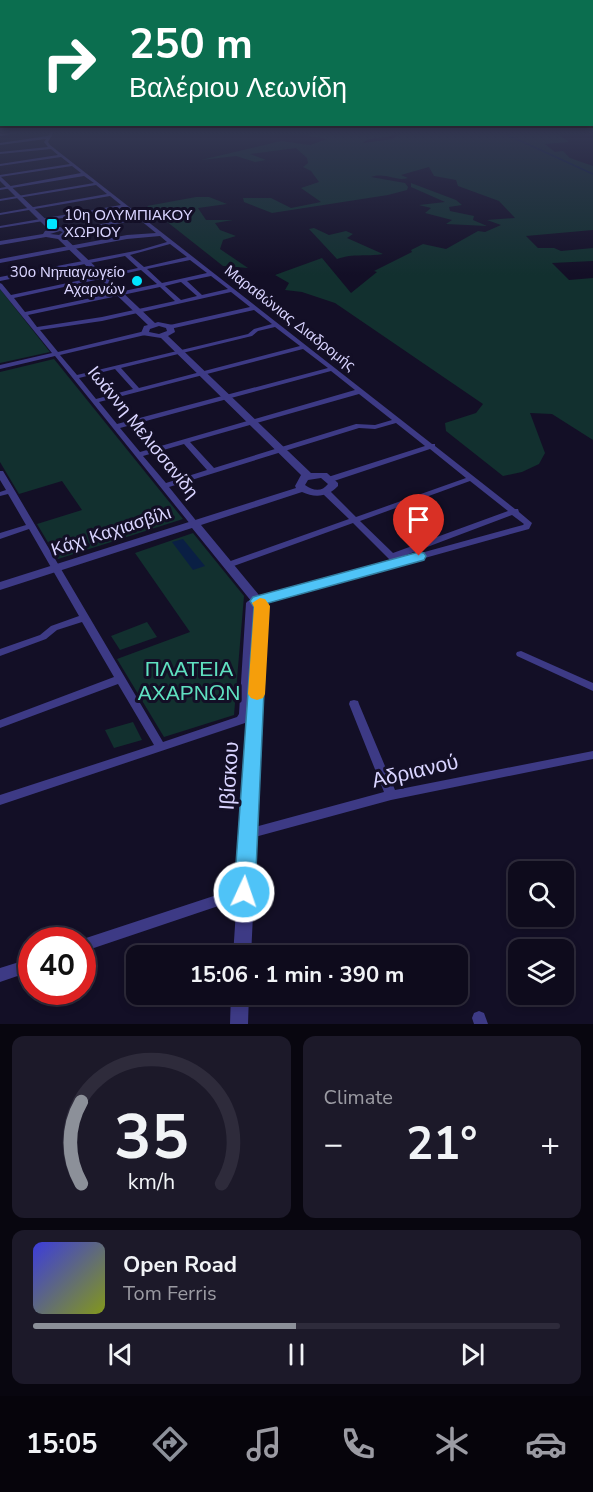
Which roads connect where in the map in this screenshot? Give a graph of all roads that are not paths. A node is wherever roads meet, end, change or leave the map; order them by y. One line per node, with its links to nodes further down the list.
1 (2, 180): 5 (street)
2 (49, 180): 5 (street)
3 (92, 180): 4 (street, Μαραθώνιας Διαδρομής)
4 (97, 184): 7 (street, Μαραθώνιας Διαδρομής); 8 (street)
5 (9, 188): 6 (street); 8 (street)
6 (0, 189)
7 (111, 195): 10 (street, Μαραθώνιας Διαδρομής); 11 (street)
8 (19, 197): 9 (street); 11 (street)
9 (0, 200)
10 (125, 206): 13 (street, Μαραθώνιας Διαδρομής); 14 (street)
11 (31, 209): 12 (street); 14 (street)
12 (0, 214)
13 (141, 218): 17 (street); 18 (street, Μαραθώνιας Διαδρομής)
14 (44, 220): 15 (street); 16 (street)
15 (0, 228)
16 (53, 230): 17 (street); 19 (street)
17 (68, 231): 20 (street)
18 (161, 234): 21 (street, Μαραθώνιας Διαδρομής); 23 (street)
19 (46, 235): 20 (street); 22 (street)
20 (60, 237): 23 (street)
21 (171, 242): 24 (street); 26 (street, Μαραθώνιας Διαδρομής)
22 (0, 243)
23 (72, 248): 25 (street); 28 (street)
24 (126, 254): 28 (street); 29 (street)
25 (19, 258): 27 (street); 30 (street)
26 (192, 258): 29 (street); 31 (street, Μαραθώνιας Διαδρομής)
27 (0, 261)
28 (87, 262): 30 (street); 32 (street)
29 (142, 269): 32 (street); 36 (street)
30 (32, 273): 33 (street)
31 (212, 274): 34 (street); 37 (street, Μαραθώνιας Διαδρομής)
32 (102, 277): 38 (street); 39 (street)
33 (0, 279)
34 (182, 280): 36 (street); 40 (street)
35 (0, 285): 39 (street, Ιωάννη Μελισσανίδη)
36 (161, 285): 38 (street); 41 (street)
37 (232, 290): 40 (street); 42 (street, Μαραθώνιας Διαδρομής)
38 (120, 294): 43 (street); 44 (street)
39 (10, 297): 44 (street, Ιωάννη Μελισσανίδη)
40 (201, 297): 41 (street)
41 (180, 302): 43 (street)
42 (255, 308): 46 (street, Μαραθώνιας Διαδρομής); 47 (street)
43 (138, 311): 45 (street); 48 (street)
44 (24, 314): 48 (street, Ιωάννη Μελισσανίδη)
45 (153, 325): 47 (street); 49 (street)
46 (277, 325): 51 (street, Μαραθώνιας Διαδρομής); 52 (street)
47 (170, 327): 50 (street)
48 (36, 329): 53 (street, Ιωάννη Μελισσανίδη)
49 (145, 333): 50 (street); 53 (street)
50 (163, 336): 52 (street)
51 (305, 347): 56 (street, Μαραθώνιας Διαδρομής); 57 (street)
52 (180, 352): 55 (street); 57 (street)
53 (56, 354): 54 (street); 58 (street, Ιωάννη Μελισσανίδη)
54 (0, 367)
55 (117, 367): 58 (street); 59 (street)
56 (333, 369): 60 (street, Μαραθώνιας Διαδρομής); 61 (street)
57 (202, 374): 59 (street); 61 (street)
58 (75, 377): 62 (street, Ιωάννη Μελισσανίδη)
59 (138, 390): 62 (street)
60 (361, 391): 63 (street, Μαραθώνιας Διαδρομής); 64 (street)
61 (227, 397): 64 (street); 65 (street)
62 (95, 401): 65 (street, Ιωάννη Μελισσανίδη)
63 (398, 420): 67 (street, Μαραθώνιας Διαδρομής); 68 (street)
64 (253, 422): 66 (street); 68 (street)
65 (116, 428): 69 (street, Ιωάννη Μελισσανίδη)
66 (185, 441): 69 (street); 70 (street)
67 (432, 446): 73 (street, Μαραθώνιας Διαδρομής); 74 (street)
68 (282, 450): 70 (street); 72 (street)
69 (138, 455): 75 (street, Ιωάννη Μελισσανίδη)
70 (212, 471): 75 (street)
71 (0, 472): 77 (street)
72 (308, 476): 74 (street); 76 (street)
73 (472, 478): 80 (street, Μαραθώνιας Διαδρομής); 81 (street)
74 (331, 479): 78 (street)
75 (164, 486): 82 (street, Ιωάννη Μελισσανίδη)
76 (302, 489): 78 (street); 82 (street, Κάχι Καχιασβίλι)
77 (11, 491): 79 (street); 83 (street)
78 (326, 492): 81 (street)
79 (0, 494)
80 (515, 511): 85 (street); 85 (street, Μαραθώνιας Διαδρομής)
81 (355, 520): 85 (street); 86 (street)
82 (194, 524): 86 (street, Ιωάννη Μελισσανίδη); 87 (street, Κάχι Καχιασβίλι)
83 (31, 526): 84 (street); 87 (street)
84 (0, 536)
85 (395, 560): 89 (street)
86 (228, 565): 89 (street, Ιωάννη Μελισσανίδη)
87 (56, 568): 88 (street, Κάχι Καχιασβίλι); 90 (street)
88 (0, 586)
89 (258, 601): 97 (street); 101 (street, Ιβίσκου)
90 (84, 618): 91 (street); 93 (street)
91 (0, 653)
92 (521, 654): 94 (street)
93 (120, 678): 96 (street); 97 (street)
94 (593, 687)
95 (354, 704): 99 (street)
96 (0, 724)
97 (160, 746): 100 (street)
98 (593, 754): 99 (street, Αδριανού)
99 (391, 795): 101 (street, Αδριανού)
100 (0, 800)
101 (248, 834): 102 (street, Ιβίσκου)
102 (244, 892): 103 (street); 104 (street, Ιβίσκου)
103 (96, 941)
104 (242, 945)
105 (18, 969): 106 (street)
106 (0, 975)
107 (240, 1005): 108 (street)
108 (239, 1024)

